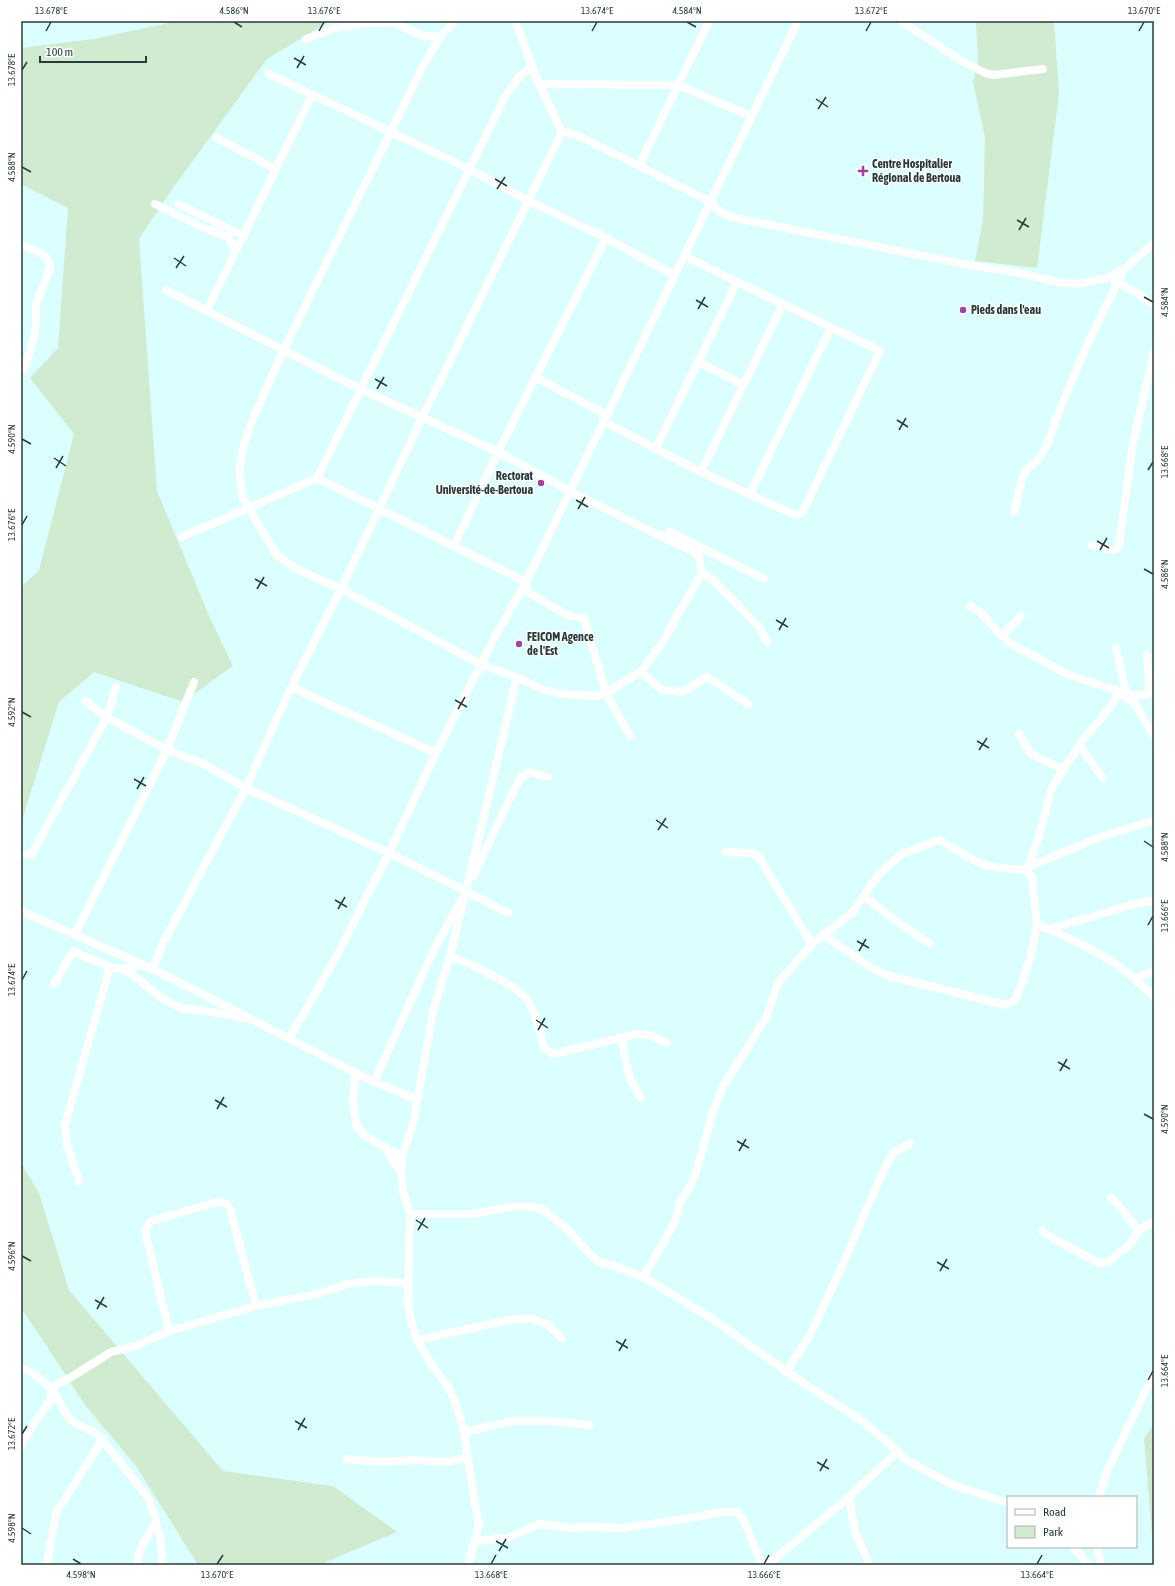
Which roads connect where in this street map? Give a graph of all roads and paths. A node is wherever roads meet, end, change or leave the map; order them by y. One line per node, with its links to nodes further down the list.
1 (455, 21): 6 (street)
2 (515, 21): 8 (street)
3 (709, 21): 12 (street)
4 (798, 21): 14 (street)
5 (901, 21): 9 (street)
6 (440, 36): 7 (street); 15 (street)
7 (306, 39)
8 (532, 66): 11 (street); 19 (street)
9 (1043, 70)
10 (269, 74): 13 (street)
11 (539, 84): 12 (street); 16 (street)
12 (678, 85): 14 (street); 18 (street)
13 (312, 95): 15 (street); 20 (street)
14 (751, 116): 22 (street)
15 (391, 131): 19 (street); 41 (street)
16 (562, 132): 18 (street); 21 (street)
17 (217, 138): 20 (street)
18 (639, 166): 22 (street)
19 (469, 168): 21 (street); 47 (street)
20 (276, 169): 25 (street)
21 (529, 201): 26 (street); 48 (street)
22 (711, 202): 30 (street); 33 (street)
23 (155, 204): 29 (street)
24 (178, 204): 25 (street)
25 (244, 236): 29 (street)
26 (606, 238): 32 (street); 45 (street)
27 (1154, 243): 31 (street)
28 (21, 245): 44 (street)
29 (236, 251): 39 (street)
30 (684, 256): 32 (street); 34 (street)
31 (1124, 269): 33 (street); 35 (street)
32 (674, 275): 49 (street)
33 (1107, 278): 35 (street)
34 (737, 282): 37 (street); 43 (street)
35 (1118, 282): 38 (street); 58 (street)
36 (166, 290): 39 (street)
37 (783, 304): 40 (street); 46 (street)
38 (1154, 305)
39 (207, 310): 41 (street)
40 (831, 327): 55 (street); 55 (street)
41 (282, 351): 47 (street); 56 (street)
42 (1154, 352): 61 (street)
43 (698, 362): 46 (street); 50 (street)
44 (24, 370)
45 (536, 377): 49 (street); 51 (street)
46 (744, 385): 52 (street)
47 (360, 389): 48 (street); 53 (street)
48 (423, 416): 51 (street); 57 (street)
49 (605, 418): 50 (street); 54 (street)
50 (656, 448): 52 (street)
51 (498, 452): 54 (street); 62 (street)
52 (701, 472): 55 (street)
53 (317, 478): 56 (street); 57 (street)
54 (570, 491): 60 (street); 65 (street)
55 (750, 494)
56 (248, 507): 59 (street); 66 (street)
57 (380, 509): 62 (street); 66 (street)
58 (1014, 512)
59 (182, 537)
60 (662, 537): 63 (street); 64 (street)
61 (1092, 545)
62 (454, 546): 65 (street)
63 (702, 572): 70 (street); 74 (street)
64 (764, 579)
65 (526, 582): 73 (street); 80 (street)
66 (341, 589): 73 (street); 78 (street)
67 (970, 606): 69 (street)
68 (1021, 616): 69 (street)
69 (1002, 636): 79 (street)
70 (767, 642)
71 (1116, 648): 82 (street)
72 (1148, 655): 81 (street)
73 (482, 665): 75 (street); 91 (street)
74 (641, 672): 80 (street); 84 (street)
75 (517, 678): 80 (street); 101 (street)
76 (194, 682): 90 (street)
77 (116, 687): 85 (street)
78 (291, 687): 91 (street); 95 (street)
79 (1119, 692): 82 (street); 88 (street); 89 (street)
80 (606, 693): 87 (street)
81 (1153, 693): 82 (street)
82 (1133, 696)
83 (85, 701): 85 (street)
84 (748, 704)
85 (107, 716): 90 (street); 99 (street)
86 (1019, 734): 92 (street)
87 (630, 736)
88 (1154, 736)
89 (1079, 745): 92 (street); 94 (street)
90 (167, 750): 95 (street); 108 (street)
91 (436, 753): 98 (street)
92 (1065, 770): 100 (street)
93 (548, 777): 101 (street)
94 (1103, 778)
95 (246, 788): 98 (street); 115 (street)
96 (1154, 820): 100 (street)
97 (725, 852): 110 (street)
98 (389, 853): 101 (street); 120 (street)
99 (21, 854)
100 (1027, 870): 102 (street); 106 (street)
101 (466, 891): 105 (street); 112 (street); 124 (street)
102 (864, 896): 109 (street); 111 (street)
103 (1154, 900): 107 (street)
104 (21, 909): 108 (street)
105 (508, 913)
106 (1037, 925): 107 (street); 109 (street)
107 (1050, 929): 117 (street)
108 (76, 934): 115 (street)
109 (824, 935): 110 (street)
110 (812, 944): 137 (street)
111 (930, 944)
112 (450, 956): 121 (street); 126 (street)
113 (110, 967): 114 (street); 118 (street); 131 (street)
114 (122, 969): 115 (street); 120 (street)
115 (153, 969): 120 (street)
116 (1154, 971): 117 (street)
117 (1138, 983): 119 (street)
118 (54, 984)
119 (1154, 997)
120 (289, 1038): 123 (street)
121 (621, 1038): 122 (street); 125 (street)
122 (667, 1043)
123 (356, 1072): 124 (street); 128 (street)
124 (374, 1082): 126 (street)
125 (641, 1098)
126 (416, 1099): 129 (street)
127 (910, 1144): 144 (street)
128 (386, 1148): 129 (street); 130 (street)
129 (402, 1157): 130 (street)
130 (401, 1173): 133 (street)
131 (79, 1182)
132 (1110, 1198): 135 (street)
133 (410, 1214): 137 (street); 138 (street)
134 (1154, 1221): 135 (street)
135 (1139, 1230): 136 (street)
136 (1042, 1231)
137 (643, 1277): 144 (street)
138 (409, 1283): 139 (street); 142 (street)
139 (256, 1306): 140 (street); 140 (street)
140 (170, 1331): 146 (street)
141 (561, 1338): 142 (street)
142 (417, 1340): 148 (street)
143 (21, 1368): 146 (street)
144 (786, 1372): 151 (street)
145 (1154, 1373): 154 (street)
146 (51, 1388): 149 (street); 150 (street)
147 (590, 1425): 148 (street)
148 (464, 1432): 152 (street)
149 (103, 1439): 157 (street); 163 (street)
150 (21, 1446)
151 (897, 1452): 155 (street); 156 (street)
152 (468, 1458): 153 (street); 158 (street)
153 (347, 1459)
154 (1099, 1496)
155 (849, 1497): 168 (street); 169 (street)
156 (1007, 1503)
157 (156, 1525): 164 (street); 165 (street)
158 (474, 1541): 166 (street); 167 (street)
159 (1074, 1548): 162 (street)
160 (1097, 1548): 161 (street)
161 (1100, 1561): 162 (street)
162 (1087, 1562)
163 (47, 1565)
164 (137, 1565)
165 (164, 1565)
166 (468, 1565)
167 (762, 1565)
168 (767, 1565)
169 (868, 1565)

